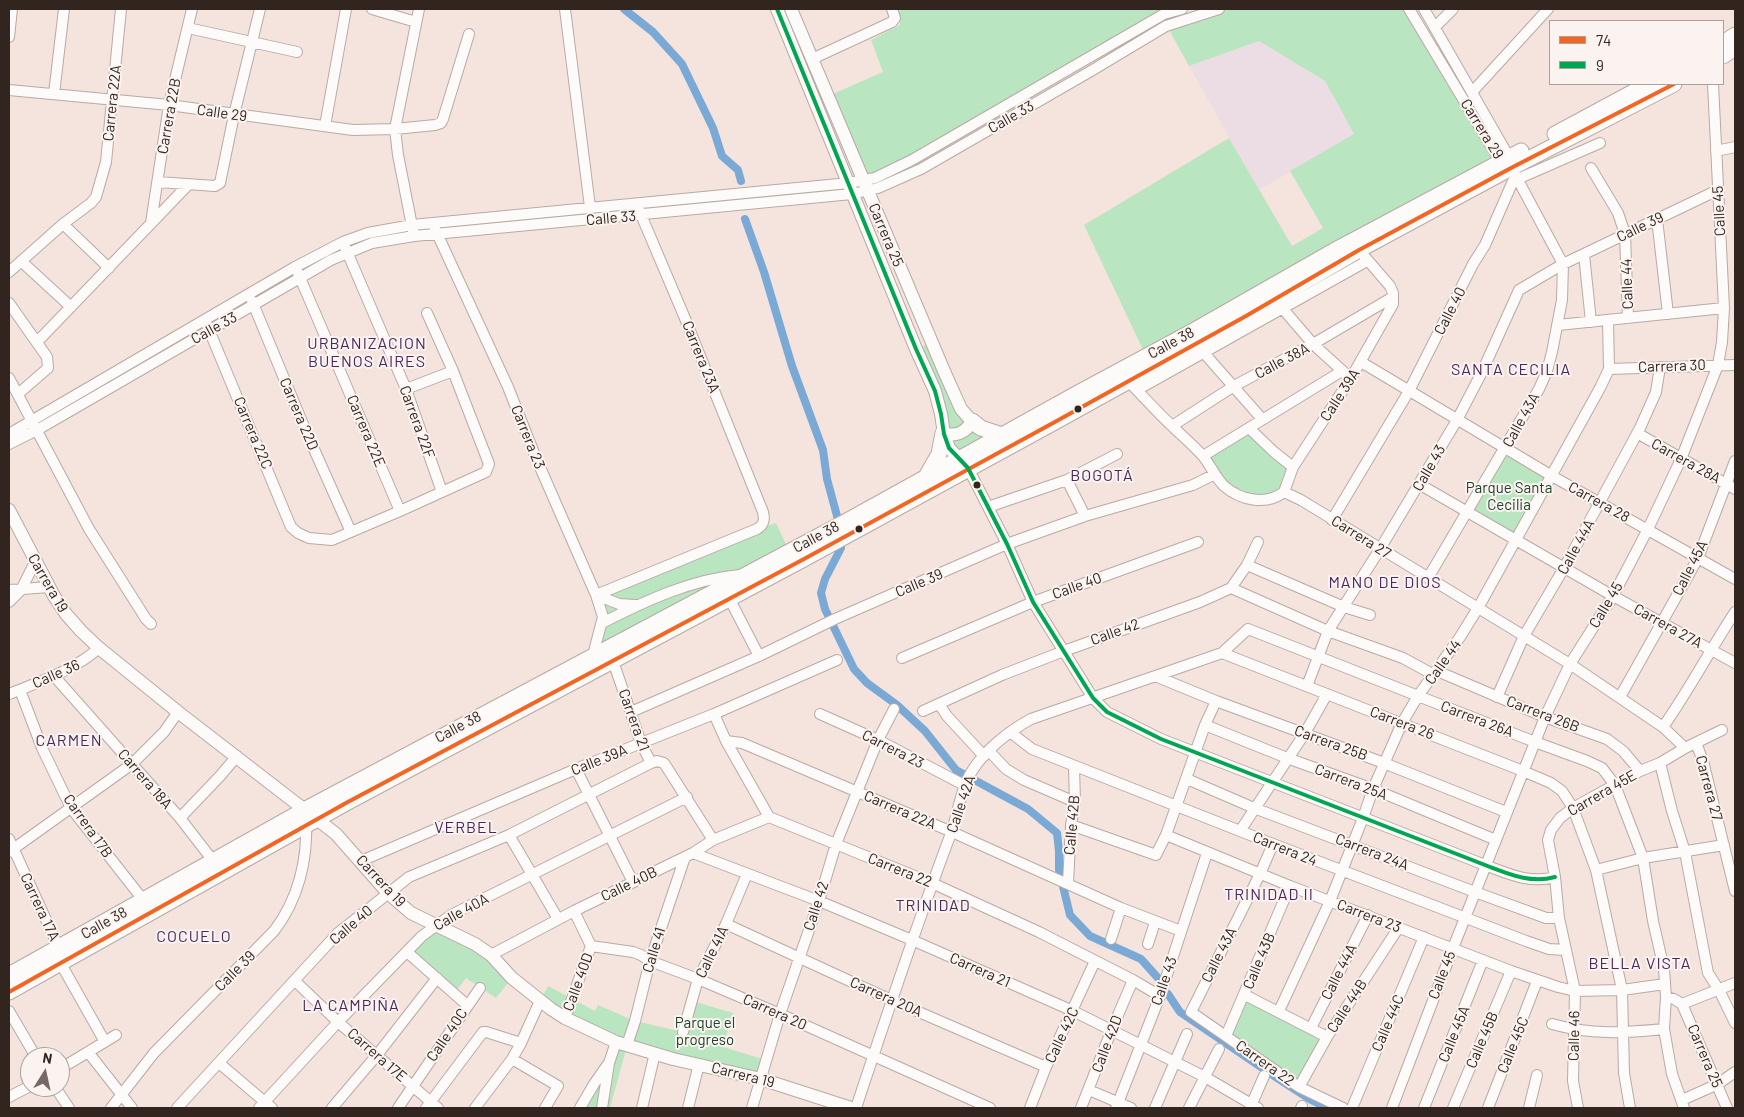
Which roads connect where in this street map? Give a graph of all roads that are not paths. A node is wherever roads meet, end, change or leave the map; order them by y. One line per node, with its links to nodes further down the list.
1 (12, 9): 24 (street)
2 (64, 9): 38 (street)
3 (121, 9): 39 (street, Carrera 22A)
4 (192, 9): 21 (street, Carrera 22B)
5 (260, 9): 25 (street)
6 (346, 9): 42 (street)
7 (372, 9): 19 (street)
8 (419, 9): 19 (street)
9 (565, 9): 55 (street)
10 (777, 9): 52 (main road, Carrera 25)
11 (790, 9): 30 (main road, Carrera 25)
12 (1182, 9): 31 (street, Calle 33)
13 (1220, 9): 32 (street, Calle 33)
14 (1409, 9): 47 (street, Carrera 29)
15 (1424, 9): 20 (street, Carrera 29)
16 (1453, 9): 20 (street)
17 (1548, 9): 37 (street)
18 (893, 13): 30 (street)
19 (416, 22): 43 (street)
20 (1435, 27): 37 (street, Carrera 29)
21 (188, 28): 25 (street); 40 (street, Carrera 22B)
22 (469, 34): 43 (street, Calle 29)
23 (1735, 35): 26 (highway)
24 (9, 36)
25 (251, 41): 28 (street); 41 (street)
26 (1724, 42)
27 (1735, 48): 29 (highway)
28 (297, 52)
29 (1724, 55)
30 (812, 59): 50 (main road, Carrera 25)
31 (1085, 61): 32 (street); 50 (street, Calle 33)
32 (1091, 71): 50 (street, Calle 33)
33 (1646, 85): 47 (highway, Calle 38)
34 (1672, 85): 47 (highway, Calle 38)
35 (1713, 85): 46 (street, Calle 45)
36 (9, 90): 38 (street, Calle 29)
37 (1473, 91): 47 (street, Carrera 29)
38 (54, 94): 39 (street, Calle 29)
39 (113, 101): 40 (street, Calle 29); 59 (street, Carrera 22A)
40 (168, 105): 41 (street, Calle 29); 49 (street, Carrera 22B)
41 (234, 115): 42 (street, Calle 29); 51 (street)
42 (325, 126): 43 (street, Calle 29)
43 (396, 129): 61 (street)
44 (1600, 143): 47 (street)
45 (1735, 147): 46 (street)
46 (1716, 151): 53 (street, Calle 45)
47 (1510, 166): 67 (highway, Calle 38); 69 (street); 106 (street, Calle 40); 117 (highway, Calle 38)
48 (1591, 168): 63 (street, Calle 44)
49 (158, 182): 51 (street); 60 (street, Carrera 22B)
50 (864, 185): 52 (street, Calle 33); 110 (main road, Carrera 25)
51 (187, 186): 60 (street)
52 (851, 188): 54 (street, Calle 33); 56 (street, Calle 33); 114 (main road, Carrera 25)
53 (1718, 190): 57 (street, Calle 39); 79 (street, Calle 45)
54 (637, 204): 55 (street, Calle 33); 56 (street, Carrera 23A)
55 (590, 207): 58 (street, Calle 33)
56 (641, 215): 62 (street, Calle 33); 162 (street, Carrera 23A)
57 (1657, 219): 63 (street, Calle 39); 82 (street)
58 (432, 223): 61 (street, Calle 33); 62 (street, Carrera 23)
59 (64, 224): 68 (street); 71 (street)
60 (151, 224): 71 (street)
61 (413, 230): 62 (street, Calle 33); 64 (street, Calle 33); 65 (street, Calle 33)
62 (438, 233): 162 (street, Carrera 23)
63 (1625, 234): 66 (street, Calle 39); 83 (street, Calle 44)
64 (343, 242): 65 (street, Carrera 22F); 70 (street, Calle 33)
65 (347, 252): 73 (street, Calle 33); 105 (street, Carrera 22F)
66 (1584, 254): 69 (street, Calle 39); 86 (street)
67 (1363, 256): 75 (street); 80 (street); 103 (highway, Calle 38)
68 (21, 261): 72 (street); 78 (street)
69 (1563, 264): 87 (street, Calle 43A); 109 (street, Calle 43)
70 (295, 267): 73 (street, Carrera 22E); 74 (street, Calle 33)
71 (109, 268): 78 (street)
72 (9, 272)
73 (300, 278): 77 (street, Calle 33); 138 (street, Carrera 22E)
74 (249, 295): 77 (street, Carrera 22D); 84 (street, Calle 33)
75 (1394, 297): 92 (street, Calle 38A); 94 (street, Calle 39A)
76 (9, 303): 90 (street)
77 (254, 305): 88 (street, Calle 33); 144 (street, Carrera 22D)
78 (71, 307): 90 (street)
79 (1724, 308): 82 (street); 95 (street, Calle 45)
80 (1283, 310): 92 (street); 93 (street)
81 (427, 313): 99 (street)
82 (1668, 314): 83 (street)
83 (1628, 318): 85 (street)
84 (205, 320): 88 (street, Carrera 22C); 89 (street, Calle 33)
85 (1608, 320): 86 (street); 98 (street, Calle 44)
86 (1590, 322): 87 (street)
87 (1558, 326): 119 (street, Calle 43A)
88 (210, 330): 91 (street, Calle 33); 144 (street, Carrera 22C)
89 (181, 334): 91 (street); 111 (street, Calle 33)
90 (37, 342): 107 (street)
91 (186, 343): 111 (street, Calle 33)
92 (1313, 344): 100 (street); 104 (street, Calle 38A)
93 (1204, 353): 103 (street); 104 (street)
94 (1361, 362): 102 (street, Calle 39A); 106 (street, Carrera 28)
95 (1718, 364): 96 (street, Carrera 30); 97 (street, Carrera 30); 123 (street, Calle 45)
96 (1735, 365)
97 (1660, 367): 98 (street, Carrera 30); 115 (street, Calle 44A)
98 (1609, 369): 129 (street, Calle 44)
99 (453, 371): 105 (street); 133 (street)
100 (1342, 371): 102 (street); 108 (street)
101 (9, 378): 107 (street)
102 (1352, 378): 126 (street, Calle 39A)
103 (1133, 385): 112 (street); 120 (highway, Calle 38)
104 (1234, 386): 108 (street); 112 (street, Calle 38A)
105 (406, 389): 133 (street, Carrera 22F)
106 (1409, 391): 109 (street, Carrera 28); 141 (street, Calle 40)
107 (18, 394): 111 (street)
108 (1262, 419): 113 (street)
109 (1456, 420): 119 (street, Carrera 28); 131 (street, Calle 43)
110 (972, 422): 114 (main road); 117 (highway); 120 (main road, Carrera 25)
111 (34, 426): 116 (street, Calle 33); 118 (street, Calle 33); 174 (street)
112 (1172, 426): 122 (street)
113 (1249, 428): 122 (street); 126 (street)
114 (943, 433): 125 (main road, Carrera 25); 128 (highway)
115 (1637, 433): 123 (street, Carrera 28A); 135 (street, Calle 44A)
116 (9, 434)
117 (1002, 435): 120 (highway, Calle 38)
118 (9, 444)
119 (1505, 448): 129 (street, Carrera 28); 139 (street, Calle 43A)
120 (988, 450): 125 (highway, Calle 38)
121 (1117, 454): 130 (street)
122 (1203, 456): 127 (street)
123 (1681, 458): 132 (street, Carrera 28A); 143 (street, Calle 45)
124 (1735, 460): 132 (street, Calle 45A)
125 (964, 463): 128 (highway, Calle 38); 136 (street, Carrera 25); 142 (highway, Calle 38)
126 (1293, 467): 134 (street, Calle 39A)
127 (1215, 474): 134 (street); 140 (street, Calle 39)
128 (927, 476): 142 (highway, Calle 38)
129 (1552, 476): 135 (street, Carrera 28); 146 (street, Calle 44)
130 (1067, 480): 136 (street); 140 (street)
131 (1419, 484): 139 (street, Carrera 27A); 150 (street, Calle 43)
132 (1731, 486): 151 (street, Calle 45A)
133 (442, 492): 138 (street)
134 (1284, 492): 141 (street, Carrera 27)
135 (1600, 503): 143 (street, Carrera 28); 154 (street, Calle 44A)
136 (988, 507): 149 (street, Carrera 25)
137 (9, 510): 152 (main road, Carrera 19)
138 (400, 511): 144 (street)
139 (1468, 512): 146 (street, Carrera 27A); 156 (street, Calle 43A)
140 (1085, 516): 149 (street, Calle 39)
141 (1332, 520): 150 (street, Carrera 27)
142 (848, 527): 145 (highway, Calle 38)
143 (1648, 529): 151 (street, Carrera 28); 163 (street, Calle 45)
144 (351, 532)
145 (832, 535): 155 (highway, Calle 38); 164 (highway, Calle 38)
146 (1516, 540): 154 (street, Carrera 27A); 169 (street, Calle 44)
147 (1198, 542): 166 (street, Calle 40)
148 (1258, 542): 153 (street, Calle 42)
149 (1007, 544): 166 (street, Carrera 25); 183 (street, Calle 39)
150 (1380, 549): 156 (street, Carrera 27); 168 (street, Calle 43)
151 (1698, 558): 157 (street, Carrera 28); 172 (street, Calle 45A)
152 (35, 562): 158 (main road, Carrera 19); 161 (street)
153 (1248, 565): 159 (street, Calle 42); 168 (street)
154 (1564, 568): 163 (street, Carrera 27A); 177 (street, Calle 44A)
155 (744, 574): 167 (street); 182 (highway, Calle 38)
156 (1428, 578): 169 (street, Carrera 27)
157 (1735, 579)
158 (49, 587): 161 (street); 178 (main road, Carrera 19)
159 (1231, 588): 176 (street, Carrera 26B); 180 (street, Calle 42)
160 (9, 590): 161 (street)
161 (21, 590): 165 (street)
162 (596, 595): 167 (street); 173 (street, Carrera 23)
163 (1613, 596): 172 (street, Carrera 27A); 189 (street, Calle 45)
164 (729, 598): 183 (street); 187 (highway, Calle 38)
165 (9, 602)
166 (1033, 602): 180 (street, Carrera 25); 185 (street, Calle 40)
167 (638, 605): 173 (street)
168 (1344, 607): 171 (street); 176 (street, Calle 43)
169 (1478, 608): 177 (street, Carrera 27); 190 (street, Calle 44)
170 (1735, 612): 179 (street)
171 (1370, 615)
172 (1662, 622): 179 (street, Carrera 27A); 199 (street, Calle 45A)
173 (602, 623): 182 (street, Carrera 23)
174 (152, 624)
175 (1248, 629): 181 (street, Calle 42A); 184 (street, Carrera 26A)
176 (1328, 631): 184 (street, Calle 43); 190 (street, Carrera 26B)
177 (1524, 636): 189 (street, Carrera 27); 198 (street, Calle 44A)
178 (100, 648): 191 (street, Calle 36); 205 (main road, Carrera 19)
179 (1711, 649): 188 (street, Carrera 27A); 212 (street)
180 (1064, 651): 200 (street, Carrera 25); 202 (street, Calle 42)
181 (1222, 653): 192 (street, Calle 42A); 193 (street, Carrera 26)
182 (593, 655): 247 (highway, Calle 38)
183 (759, 656): 206 (street, Calle 39)
184 (1318, 657): 193 (street, Calle 43); 197 (street, Carrera 26A)
185 (902, 658)
186 (837, 660): 207 (street, Calle 39A)
187 (613, 661): 206 (street, Carrera 21); 252 (highway, Calle 38)
188 (1735, 663)
189 (1570, 664): 199 (street, Carrera 27); 209 (street, Calle 45)
190 (1436, 673): 197 (street, Calle 44); 198 (street, Carrera 26B)
191 (54, 676): 194 (street, Calle 36); 229 (street, Carrera 18A)
192 (1155, 676): 200 (street, Calle 42A); 201 (street, Carrera 25B)
193 (1307, 686): 196 (street, Carrera 26)
194 (20, 690): 195 (street, Calle 36); 244 (street, Carrera 17B)
195 (9, 694)
196 (1327, 694): 210 (street, Carrera 26); 215 (street)
197 (1418, 696): 210 (street, Calle 44); 218 (street, Carrera 26A)
198 (1497, 697): 209 (street, Carrera 26B)
199 (1620, 697): 212 (street, Carrera 27)
200 (1093, 698): 214 (street, Calle 42A); 222 (street, Carrera 25)
201 (1216, 701): 211 (street); 215 (street, Carrera 25B)
202 (939, 704): 204 (street, Calle 42); 223 (street)
203 (894, 709): 217 (street, Calle 42)
204 (923, 711)
205 (178, 712): 224 (main road, Carrera 19); 229 (street)
206 (630, 712): 219 (street, Carrera 21)
207 (714, 714): 216 (street); 219 (street, Calle 39A)
208 (820, 714): 217 (street, Carrera 23)
209 (1546, 717): 218 (street, Calle 45); 233 (street, Carrera 26B)
210 (1402, 723): 227 (street, Calle 44); 232 (street, Carrera 26)
211 (1205, 725): 222 (street); 225 (street, Carrera 25A)
212 (1663, 726): 221 (street, Carrera 27)
213 (1722, 730): 220 (street, Carrera 45E)
214 (1010, 732): 223 (street, Calle 42A); 230 (street, Carrera 24)
215 (1305, 733): 225 (street); 227 (street, Carrera 25B)
216 (726, 740): 239 (street, Carrera 22A); 249 (street)
217 (878, 740): 235 (street, Carrera 23); 239 (street, Calle 42)
218 (1535, 742): 232 (street, Calle 45); 237 (street, Carrera 26A)
219 (641, 743): 226 (street, Carrera 21); 231 (street, Calle 39A)
220 (1696, 743): 221 (street, Carrera 45E); 264 (street, Carrera 27)
221 (1685, 748): 228 (street, Carrera 45E)
222 (1196, 751): 234 (street); 236 (street, Carrera 25)
223 (987, 754): 235 (street, Calle 42A); 242 (street)
224 (237, 756): 247 (main road, Carrera 19); 250 (street)
225 (1287, 758): 236 (street); 238 (street, Carrera 25A)
226 (651, 763): 240 (street, Calle 40); 241 (street, Carrera 21)
227 (1384, 763): 238 (street, Calle 44); 248 (street, Carrera 25B)
228 (1660, 763): 233 (street, Carrera 45E); 266 (street)
229 (132, 764): 244 (street); 250 (street, Carrera 18A)
230 (1074, 767): 242 (street, Calle 42B); 243 (street, Carrera 24)
231 (576, 769): 240 (street); 270 (street, Calle 39A)
232 (1523, 771): 246 (street, Carrera 26); 248 (street, Calle 45)
233 (1640, 771): 237 (street, Carrera 45E)
234 (1187, 779): 243 (street); 245 (street, Carrera 24A)
235 (966, 783): 255 (street, Calle 42A)
236 (1272, 783): 245 (street); 251 (street, Carrera 25)
237 (1615, 785): 246 (street, Carrera 45E); 269 (street)
238 (1373, 789): 251 (street, Calle 44); 260 (street, Carrera 25A)
239 (857, 791): 255 (street, Carrera 22A); 261 (street, Calle 42)
240 (590, 795): 256 (street, Calle 40); 258 (street)
241 (687, 797): 258 (street, Calle 40A); 259 (street, Carrera 21)
242 (1075, 802): 253 (street, Calle 42B)
243 (1177, 806): 254 (street, Carrera 24); 257 (street)
244 (71, 808): 265 (street); 286 (street, Carrera 17B)
245 (1254, 808): 254 (street); 263 (street, Carrera 24A)
246 (1573, 808): 273 (street, Carrera 26); 278 (street, Carrera 45E)
247 (306, 809): 252 (main road, Carrera 19); 271 (highway, Calle 38)
248 (1506, 812): 260 (street, Calle 45)
249 (769, 817): 259 (street, Calle 40B); 261 (street, Carrera 22)
250 (180, 818): 271 (street, Carrera 18A)
251 (1363, 818): 263 (street, Calle 44); 272 (street, Carrera 25)
252 (312, 822): 270 (main road, Carrera 19); 314 (highway, Calle 38); 381 (street, Calle 39)
253 (1071, 825): 257 (street); 279 (street, Calle 42B)
254 (1240, 831): 262 (street, Carrera 24)
255 (952, 832): 279 (street, Carrera 22A); 281 (street, Calle 42A)
256 (509, 835): 277 (street); 285 (street, Calle 40)
257 (1166, 835): 267 (street, Carrera 23)
258 (610, 837): 277 (street, Calle 40A); 280 (street)
259 (713, 840): 268 (street, Calle 40B)
260 (1496, 840): 272 (street, Calle 45)
261 (836, 844): 281 (street, Carrera 22); 287 (street, Calle 42)
262 (1273, 844): 274 (street, Carrera 24); 276 (street, Calle 43A)
263 (1353, 844): 274 (street, Calle 44); 284 (street, Carrera 24A)
264 (1724, 845): 266 (street); 283 (street, Carrera 27)
265 (10, 847): 305 (street, Carrera 17A)
266 (1685, 852): 269 (street); 327 (street)
267 (1208, 853): 276 (street, Carrera 23); 299 (street, Calle 43)
268 (689, 854): 275 (street, Carrera 21); 280 (street, Calle 40B); 313 (street, Calle 41)
269 (1643, 858): 273 (street); 323 (street)
270 (361, 861): 285 (main road, Carrera 19)
271 (214, 862): 286 (highway, Calle 38)
272 (1485, 866): 278 (street, Carrera 25); 284 (street, Calle 45)
273 (1596, 870): 326 (street, Carrera 26)
274 (1342, 871): 288 (street, Calle 44); 294 (street, Carrera 24)
275 (747, 874): 287 (street, Carrera 21); 296 (street, Calle 41A)
276 (1260, 874): 282 (street, Carrera 23); 339 (street, Calle 43A)
277 (532, 876): 293 (street); 297 (street, Calle 40A)
278 (1555, 877): 292 (street, Carrera 45E)
279 (1063, 881): 289 (street, Carrera 22A)
280 (633, 882): 290 (street, Calle 40B)
281 (932, 883): 302 (street, Calle 42A); 312 (street, Carrera 22)
282 (1290, 886): 288 (street, Carrera 23); 329 (street, Calle 43B)
283 (1735, 891)
284 (1475, 892): 292 (street, Carrera 24A); 294 (street, Calle 45)
285 (388, 893): 297 (main road, Carrera 19); 320 (street, Calle 40)
286 (144, 901): 305 (highway, Calle 38)
287 (819, 901): 302 (street, Carrera 21); 310 (street, Calle 42)
288 (1330, 901): 291 (street, Carrera 23); 338 (street, Calle 44)
289 (1121, 908): 295 (street, Carrera 22A); 301 (street)
290 (574, 911): 293 (street, Calle 40B); 304 (street)
291 (1368, 916): 298 (street, Carrera 23); 345 (street, Calle 44A)
292 (1560, 918): 307 (street, Carrera 45E)
293 (558, 919): 309 (street, Calle 40B)
294 (1464, 919): 306 (street, Calle 45); 307 (street, Carrera 24)
295 (1155, 922): 299 (street, Carrera 22A); 303 (street)
296 (726, 924): 310 (street, Carrera 20A); 318 (street, Calle 41A)
297 (435, 925): 308 (street, Calle 40A); 309 (main road, Carrera 19)
298 (1399, 927): 300 (street, Carrera 23); 354 (street, Calle 44B)
299 (1181, 931): 330 (street, Calle 43)
300 (1424, 937): 306 (street, Carrera 23); 410 (street, Calle 44C)
301 (1111, 939)
302 (912, 940): 332 (street, Calle 42A); 337 (street, Carrera 21)
303 (1148, 944)
304 (591, 946): 313 (street, Carrera 20); 341 (street, Calle 40D)
305 (59, 948): 316 (highway, Calle 38)
306 (1453, 948): 311 (street, Carrera 23); 411 (street, Calle 45)
307 (1566, 950): 325 (street, Carrera 45E)
308 (407, 952): 317 (street); 342 (street, Calle 40A)
309 (491, 956): 333 (main road, Carrera 19)
310 (799, 958): 332 (street, Carrera 20A); 340 (street, Calle 42)
311 (1483, 960): 315 (street, Carrera 23); 412 (street, Calle 45A)
312 (1095, 961): 319 (street, Carrera 22); 337 (street, Calle 42C)
313 (650, 962): 318 (street, Carrera 20); 357 (street, Calle 41)
314 (61, 964): 328 (highway, Calle 38); 355 (street)
315 (1511, 971): 321 (street, Carrera 23); 413 (street, Calle 45B)
316 (9, 976)
317 (437, 978): 335 (street); 363 (street)
318 (698, 979): 340 (street, Carrera 20); 349 (street, Calle 41A)
319 (1133, 980): 330 (street, Carrera 22); 346 (street, Calle 42D)
320 (295, 981): 342 (street, Carrera 17E); 368 (street, Calle 40)
321 (1538, 981): 325 (street, Carrera 23); 414 (street, Calle 45C)
322 (1735, 983): 327 (street)
323 (1665, 984): 326 (street, Carrera 23); 331 (street)
324 (480, 988): 335 (street, Calle 40C)
325 (1574, 990): 326 (street, Carrera 23); 347 (street, Calle 46)
326 (1622, 990): 351 (street, Carrera 26)
327 (1719, 990): 334 (street); 343 (street)
328 (9, 992)
329 (1245, 995): 338 (street); 353 (street, Calle 43B)
330 (1160, 996): 358 (street, Calle 43)
331 (1666, 998): 334 (street); 348 (street)
332 (892, 1000): 364 (street, Calle 42A); 371 (street, Carrera 20A)
333 (540, 1001): 341 (main road, Carrera 19); 356 (street)
334 (1682, 1004): 377 (street, Carrera 25)
335 (467, 1005): 378 (street, Calle 40C)
336 (9, 1011): 359 (street)
337 (1073, 1011): 346 (street, Carrera 21); 371 (street, Calle 42C)
338 (1279, 1011): 345 (street)
339 (1191, 1012): 353 (street, Carrera 22)
340 (780, 1014): 364 (street, Carrera 20); 376 (street, Calle 42)
341 (564, 1018): 357 (main road, Carrera 19)
342 (338, 1022): 363 (street, Carrera 17E); 385 (street, Calle 40A)
343 (1735, 1023)
344 (1552, 1024): 347 (street)
345 (1311, 1028): 354 (street)
346 (1112, 1029): 358 (street, Carrera 21); 380 (street, Calle 42D)
347 (1575, 1030): 351 (street); 416 (street, Calle 46)
348 (1664, 1030): 351 (street); 383 (street)
349 (683, 1032)
350 (1187, 1034): 366 (street)
351 (1624, 1034): 417 (street)
352 (116, 1035): 355 (street)
353 (1226, 1036): 379 (street, Carrera 22)
354 (1328, 1037): 379 (street, Calle 44B)
355 (105, 1042): 361 (street)
356 (521, 1043): 365 (street); 386 (street)
357 (622, 1044): 362 (main road, Carrera 19); 369 (street, Calle 41)
358 (1141, 1044): 366 (street, Carrera 21); 384 (street, Calle 43)
359 (30, 1047)
360 (1220, 1049): 375 (street)
361 (88, 1052): 367 (street); 381 (street)
362 (655, 1054): 370 (main road, Carrera 19); 398 (street)
363 (377, 1055): 378 (street, Carrera 17E); 392 (street)
364 (874, 1056): 402 (street, Calle 42A); 403 (street, Carrera 20)
365 (512, 1059): 394 (street); 395 (street)
366 (1175, 1062): 375 (street, Carrera 21); 407 (street)
367 (70, 1063)
368 (219, 1063): 385 (street); 391 (street, Calle 40)
369 (609, 1063): 396 (street); 397 (street, Calle 41)
370 (699, 1064): 376 (main road, Carrera 19); 399 (street)
371 (1046, 1067): 404 (street, Calle 42C)
372 (1735, 1072): 377 (street)
373 (1537, 1075): 415 (street)
374 (1264, 1076): 387 (street)
375 (1206, 1077): 387 (street, Carrera 21); 408 (street)
376 (761, 1079): 400 (street, Calle 42); 401 (main road, Carrera 19)
377 (1718, 1084): 383 (street); 418 (street, Carrera 25)
378 (413, 1087): 386 (street, Carrera 17E); 393 (street, Calle 40C)
379 (1298, 1087): 409 (street, Carrera 22)
380 (1089, 1090): 384 (street); 405 (street, Calle 42D)
381 (122, 1095): 389 (street, Calle 39); 390 (street)
382 (62, 1097): 388 (street)
383 (1683, 1104)
384 (1118, 1105): 406 (street)
385 (265, 1106)
386 (431, 1106)
387 (1253, 1107)
388 (69, 1108)
389 (111, 1108)
390 (132, 1108)
391 (177, 1108)
392 (332, 1108)
393 (398, 1108)
394 (475, 1108)
395 (545, 1108)
396 (580, 1108)
397 (602, 1108)
398 (642, 1108)
399 (688, 1108)
400 (752, 1108)
401 (851, 1108)
402 (856, 1108)
403 (990, 1108)
404 (1030, 1108)
405 (1081, 1108)
406 (1131, 1108)
407 (1156, 1108)
408 (1190, 1108)
409 (1343, 1108)
410 (1352, 1108)
411 (1392, 1108)
412 (1424, 1108)
413 (1453, 1108)
414 (1488, 1108)
415 (1530, 1108)
416 (1578, 1108)
417 (1630, 1108)
418 (1727, 1108)

